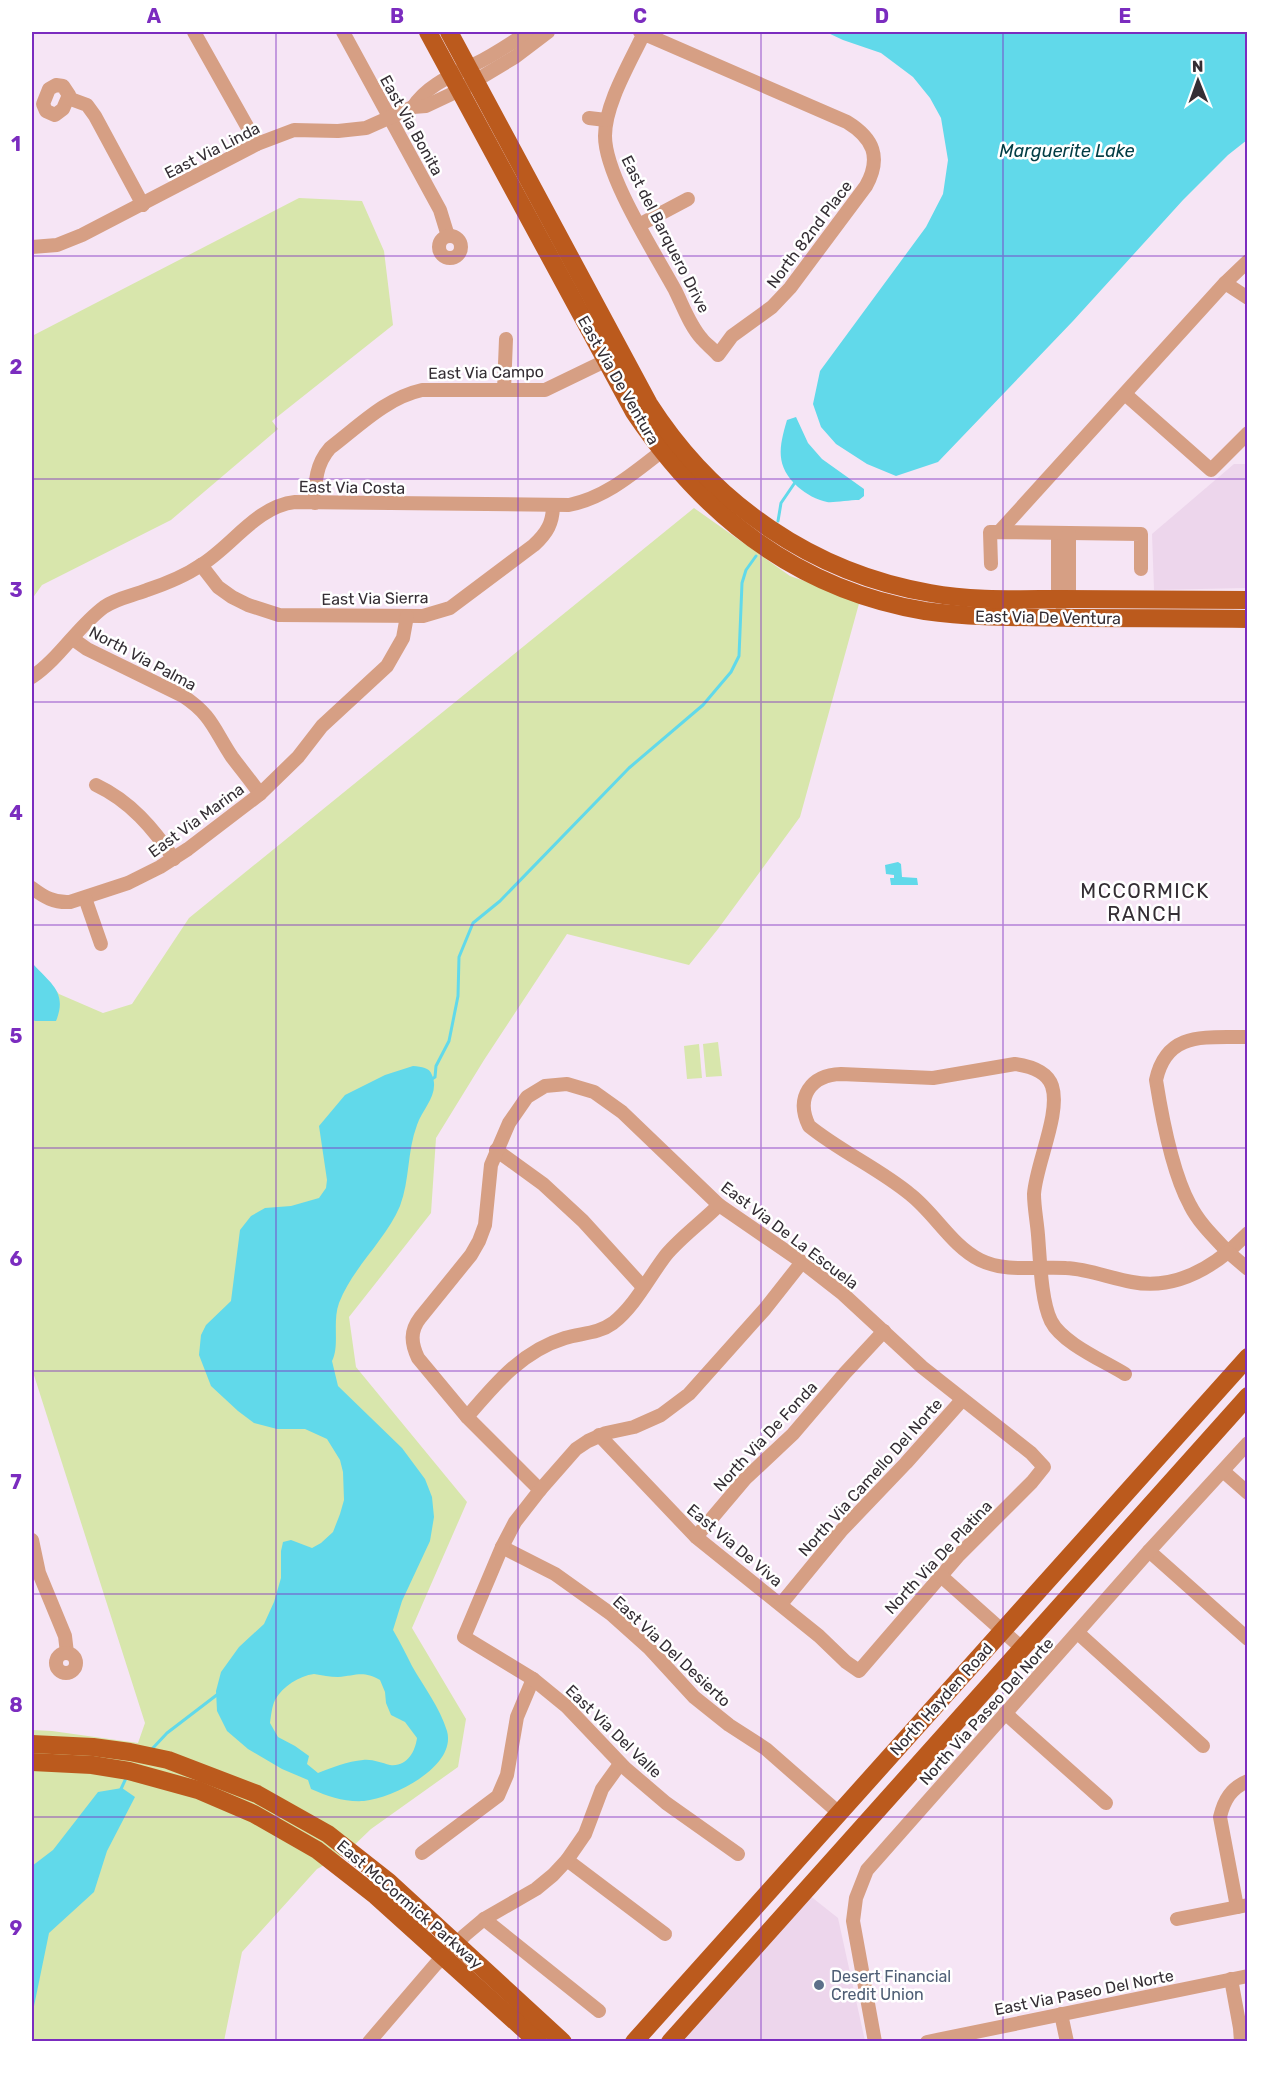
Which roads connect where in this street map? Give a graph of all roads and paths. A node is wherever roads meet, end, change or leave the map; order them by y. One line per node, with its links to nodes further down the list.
1 (194, 32): 13 (street)
2 (343, 32): 11 (street, East Via Bonita)
3 (428, 32): 8 (main road, East Via De Ventura)
4 (449, 32): 8 (main road, East Via De Ventura)
5 (528, 32): 8 (street)
6 (548, 32): 8 (street)
7 (642, 32): 12 (street, East del Barquero Drive); 23 (street, North 82nd Place)
8 (464, 78): 11 (street, East Via Linda); 24 (main road, East Via De Ventura); 28 (main road, East Via De Ventura)
9 (68, 98): 15 (street)
10 (589, 117): 12 (street)
11 (390, 118): 13 (street, East Via Linda); 17 (street, East Via Bonita)
12 (606, 120): 16 (street, East del Barquero Drive)
13 (257, 144): 15 (street, East Via Linda)
14 (688, 199): 16 (street, East del Barquero Drive)
15 (143, 205): 18 (street, East Via Linda)
16 (639, 225): 23 (street, East del Barquero Drive)
17 (448, 236)
18 (32, 248)
19 (1248, 261): 20 (street)
20 (1225, 283): 21 (street); 26 (street)
21 (1248, 298)
22 (507, 339): 25 (street)
23 (718, 355)
24 (605, 361): 25 (street, East Via Campo); 28 (main road, East Via De Ventura)
25 (504, 390): 29 (street, East Via Campo)
26 (1125, 394): 27 (street); 31 (street)
27 (1248, 433)
28 (668, 447): 30 (street, East Via Costa); 36 (main road, East Via De Ventura); 39 (main road, East Via De Ventura)
29 (315, 503): 30 (street, East Via Costa); 34 (street, East Via Costa)
30 (553, 505): 38 (street, East Via Sierra)
31 (999, 532): 32 (street); 33 (street)
32 (1064, 533): 35 (street); 36 (street)
33 (991, 564)
34 (201, 566): 38 (street, East Via Sierra); 41 (street, East Via Costa)
35 (1141, 569)
36 (1063, 599): 37 (main road, East Via De Ventura); 39 (street)
37 (1248, 600)
38 (407, 616): 44 (street, East Via Marina)
39 (1057, 617): 40 (main road, East Via De Ventura)
40 (1248, 619)
41 (73, 639): 42 (street, East Via Costa); 44 (street, North Via Palma)
42 (32, 677)
43 (96, 785): 45 (street)
44 (260, 794): 45 (street, East Via Marina)
45 (174, 859): 47 (street, East Via Marina)
46 (32, 888): 47 (street, East Via Marina)
47 (85, 898): 48 (street)
48 (101, 944)
49 (1248, 1037): 53 (street)
50 (496, 1150): 51 (street, East Via De La Escuela); 57 (street); 63 (street)
51 (719, 1205): 54 (street, East Via De La Escuela); 57 (street)
52 (1248, 1233): 53 (street)
53 (1228, 1252): 55 (street); 56 (street)
54 (802, 1262): 58 (street, East Via De La Escuela); 64 (street)
55 (1041, 1266): 55 (street); 60 (street)
56 (1248, 1269)
57 (643, 1287): 63 (street)
58 (884, 1331): 62 (street, East Via De La Escuela); 70 (street, North Via De Fonda)
59 (1248, 1357): 77 (main road, North Hayden Road)
60 (1125, 1374)
61 (1248, 1396): 80 (main road, North Hayden Road)
62 (962, 1400): 66 (street, East Via De La Escuela); 76 (street, North Via Camello Del Norte)
63 (467, 1417): 68 (street)
64 (599, 1436): 68 (street); 70 (street, East Via De Viva)
65 (1248, 1443): 67 (street, North Via Paseo Del Norte)
66 (1044, 1467): 75 (street, North Via De Platina)
67 (1223, 1471): 69 (street); 73 (street, North Via Paseo Del Norte)
68 (540, 1490): 72 (street)
69 (1248, 1493)
70 (696, 1537): 76 (street, East Via De Viva)
71 (32, 1540): 74 (street)
72 (502, 1547): 83 (street, East Via Del Valle); 91 (street, East Via Del Desierto)
73 (1149, 1551): 78 (street, North Via Paseo Del Norte); 79 (street)
74 (34, 1565): 81 (street)
75 (941, 1576): 77 (street); 82 (street, North Via De Platina)
76 (781, 1604): 82 (street, East Via De Viva)
77 (1002, 1630): 80 (street); 91 (main road, North Hayden Road)
78 (1078, 1633): 84 (street, North Via Paseo Del Norte); 86 (street)
79 (1248, 1639)
80 (1023, 1649): 110 (main road, North Hayden Road)
81 (67, 1653)
82 (859, 1671)
83 (532, 1678): 88 (street, East Via Del Valle); 92 (street)
84 (1005, 1713): 90 (street); 111 (street, North Via Paseo Del Norte)
85 (32, 1744): 99 (main road, East McCormick Parkway)
86 (1203, 1746)
87 (32, 1762): 100 (main road, East McCormick Parkway)
88 (620, 1764): 93 (street, East Via Del Valle); 94 (street)
89 (1248, 1781): 95 (street)
90 (1106, 1803)
91 (839, 1813): 109 (main road, North Hayden Road)
92 (422, 1852)
93 (738, 1854)
94 (567, 1860): 96 (street); 98 (street)
95 (1243, 1906): 97 (street)
96 (484, 1919): 99 (street); 103 (street)
97 (1177, 1919)
98 (665, 1934)
99 (457, 1943): 100 (street); 108 (main road, East McCormick Parkway)
100 (443, 1957): 106 (street); 107 (main road, East McCormick Parkway)
101 (1248, 1976): 102 (street, East Via Paseo Del Norte)
102 (1231, 1979): 104 (street, East Via Paseo Del Norte); 114 (street)
103 (599, 2011)
104 (1060, 2014): 105 (street, East Via Paseo Del Norte); 113 (street)
105 (972, 2037): 112 (street, East Via Paseo Del Norte)
106 (369, 2042)
107 (538, 2042)
108 (563, 2042)
109 (634, 2042)
110 (670, 2042)
111 (875, 2042)
112 (927, 2042)
113 (1067, 2042)
114 (1241, 2042)

